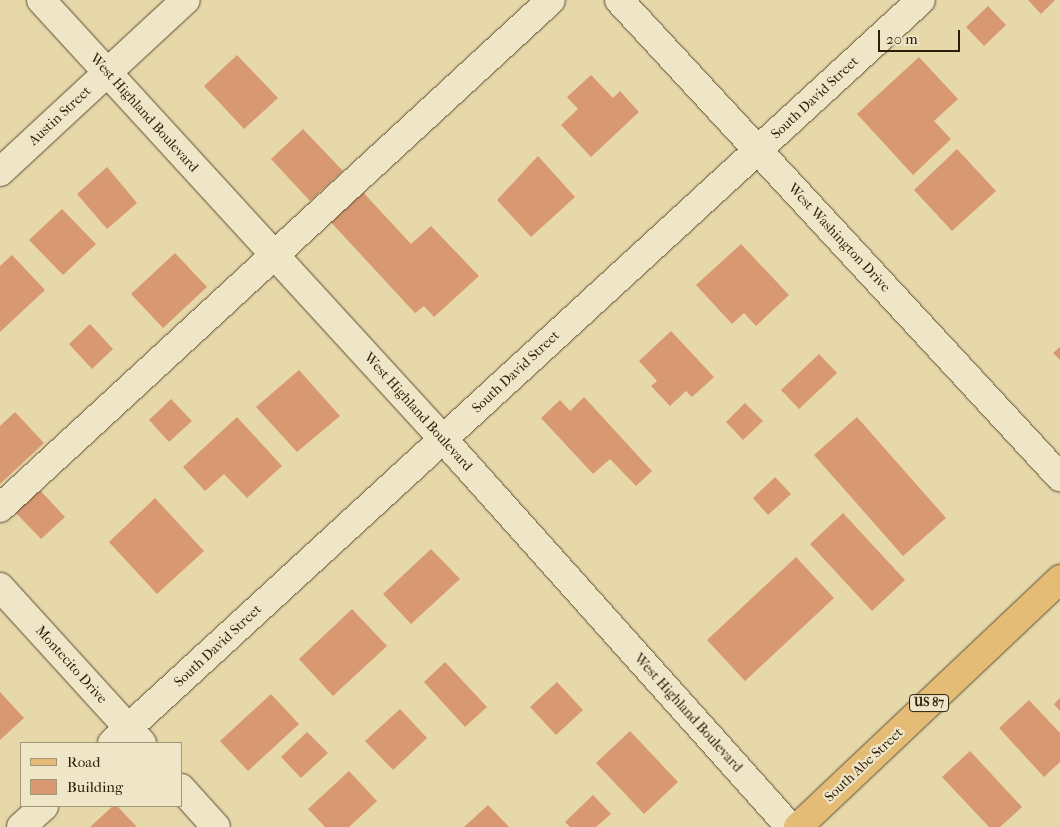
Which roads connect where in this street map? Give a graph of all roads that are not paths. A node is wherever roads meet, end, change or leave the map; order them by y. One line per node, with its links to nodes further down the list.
1 (41, 0): 6 (street, West Highland Boulevard)
2 (186, 0): 6 (street, Austin Street)
3 (551, 0): 9 (street)
4 (619, 0): 7 (street, West Washington Drive)
5 (921, 0): 7 (street, South David Street)
6 (108, 73): 8 (street, Austin Street); 9 (street, West Highland Boulevard)
7 (758, 150): 10 (street, South David Street); 11 (street, West Washington Drive)
8 (0, 172)
9 (274, 255): 10 (street, West Highland Boulevard); 12 (street)
10 (443, 439): 15 (street, South David Street); 20 (street, West Highland Boulevard)
11 (1060, 477)
12 (0, 508)
13 (1060, 579): 21 (main road, South Abe Street / US 87)
14 (0, 587): 15 (street, Montecito Drive)
15 (127, 738)
16 (182, 789): 19 (street)
17 (43, 807): 18 (street)
18 (21, 827)
19 (216, 827)
20 (790, 827)
21 (798, 827)

